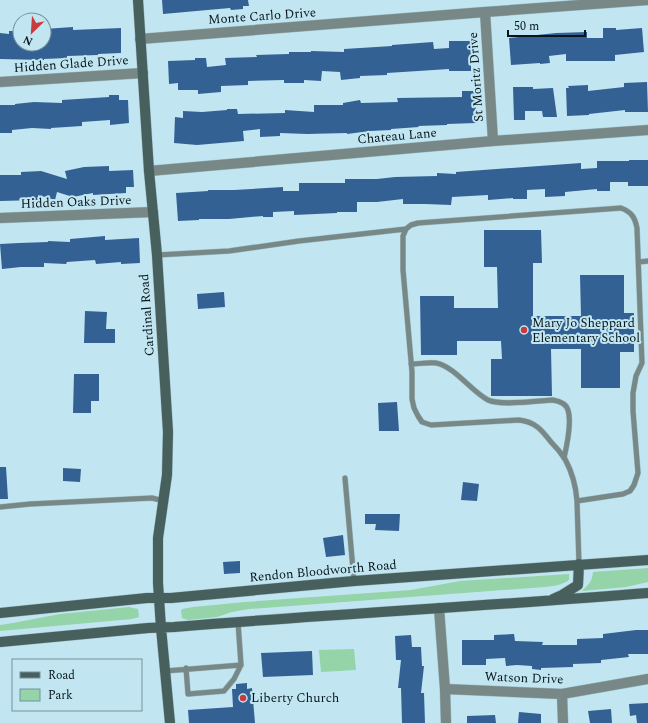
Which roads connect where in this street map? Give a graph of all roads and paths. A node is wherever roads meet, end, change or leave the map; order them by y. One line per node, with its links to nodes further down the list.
1 (138, 0): 4 (main road, Cardinal Road)
2 (648, 0): 3 (street, Monte Carlo Drive)
3 (485, 12): 4 (street, Monte Carlo Drive); 8 (street, St Moritz Drive)
4 (140, 38): 5 (main road, Cardinal Road)
5 (143, 73): 6 (street, Hidden Glade Drive); 9 (main road, Cardinal Road)
6 (0, 82)
7 (648, 130): 8 (street, Chateau Lane)
8 (493, 141): 9 (street, Chateau Lane)
9 (149, 171): 10 (main road, Cardinal Road)
10 (153, 212): 11 (street, Hidden Oaks Drive); 13 (main road, Cardinal Road)
11 (0, 218)
12 (406, 229): 13 (lane); 15 (lane); 17 (lane)
13 (157, 255): 20 (main road, Cardinal Road)
14 (648, 261): 15 (lane)
15 (638, 262): 16 (lane)
16 (645, 363): 21 (lane)
17 (411, 364): 18 (lane); 18 (lane)
18 (564, 458): 21 (lane)
19 (346, 478): 25 (lane)
20 (164, 500): 22 (lane); 27 (main road, Cardinal Road)
21 (576, 501): 24 (lane)
22 (0, 507)
23 (648, 560): 24 (main road, Rendon Bloodworth Road)
24 (580, 564): 25 (main road, Rendon Bloodworth Road); 28 (main road)
25 (354, 581): 27 (main road, Rendon Bloodworth Road)
26 (648, 593): 28 (main road)
27 (159, 598): 30 (main road, Rendon Bloodworth Road); 32 (main road, Cardinal Road)
28 (548, 601): 29 (main road)
29 (439, 608): 31 (main road); 38 (street)
30 (0, 613)
31 (238, 622): 32 (main road); 34 (lane)
32 (161, 628): 33 (main road); 36 (main road, Cardinal Road)
33 (0, 642)
34 (240, 665): 35 (lane); 35 (lane)
35 (186, 668): 36 (lane)
36 (165, 671): 40 (main road, Cardinal Road)
37 (648, 679): 39 (street, Watson Drive)
38 (446, 689): 39 (street, Watson Drive); 41 (street)
39 (562, 694): 42 (street)
40 (170, 723)
41 (446, 723)
42 (563, 723)

